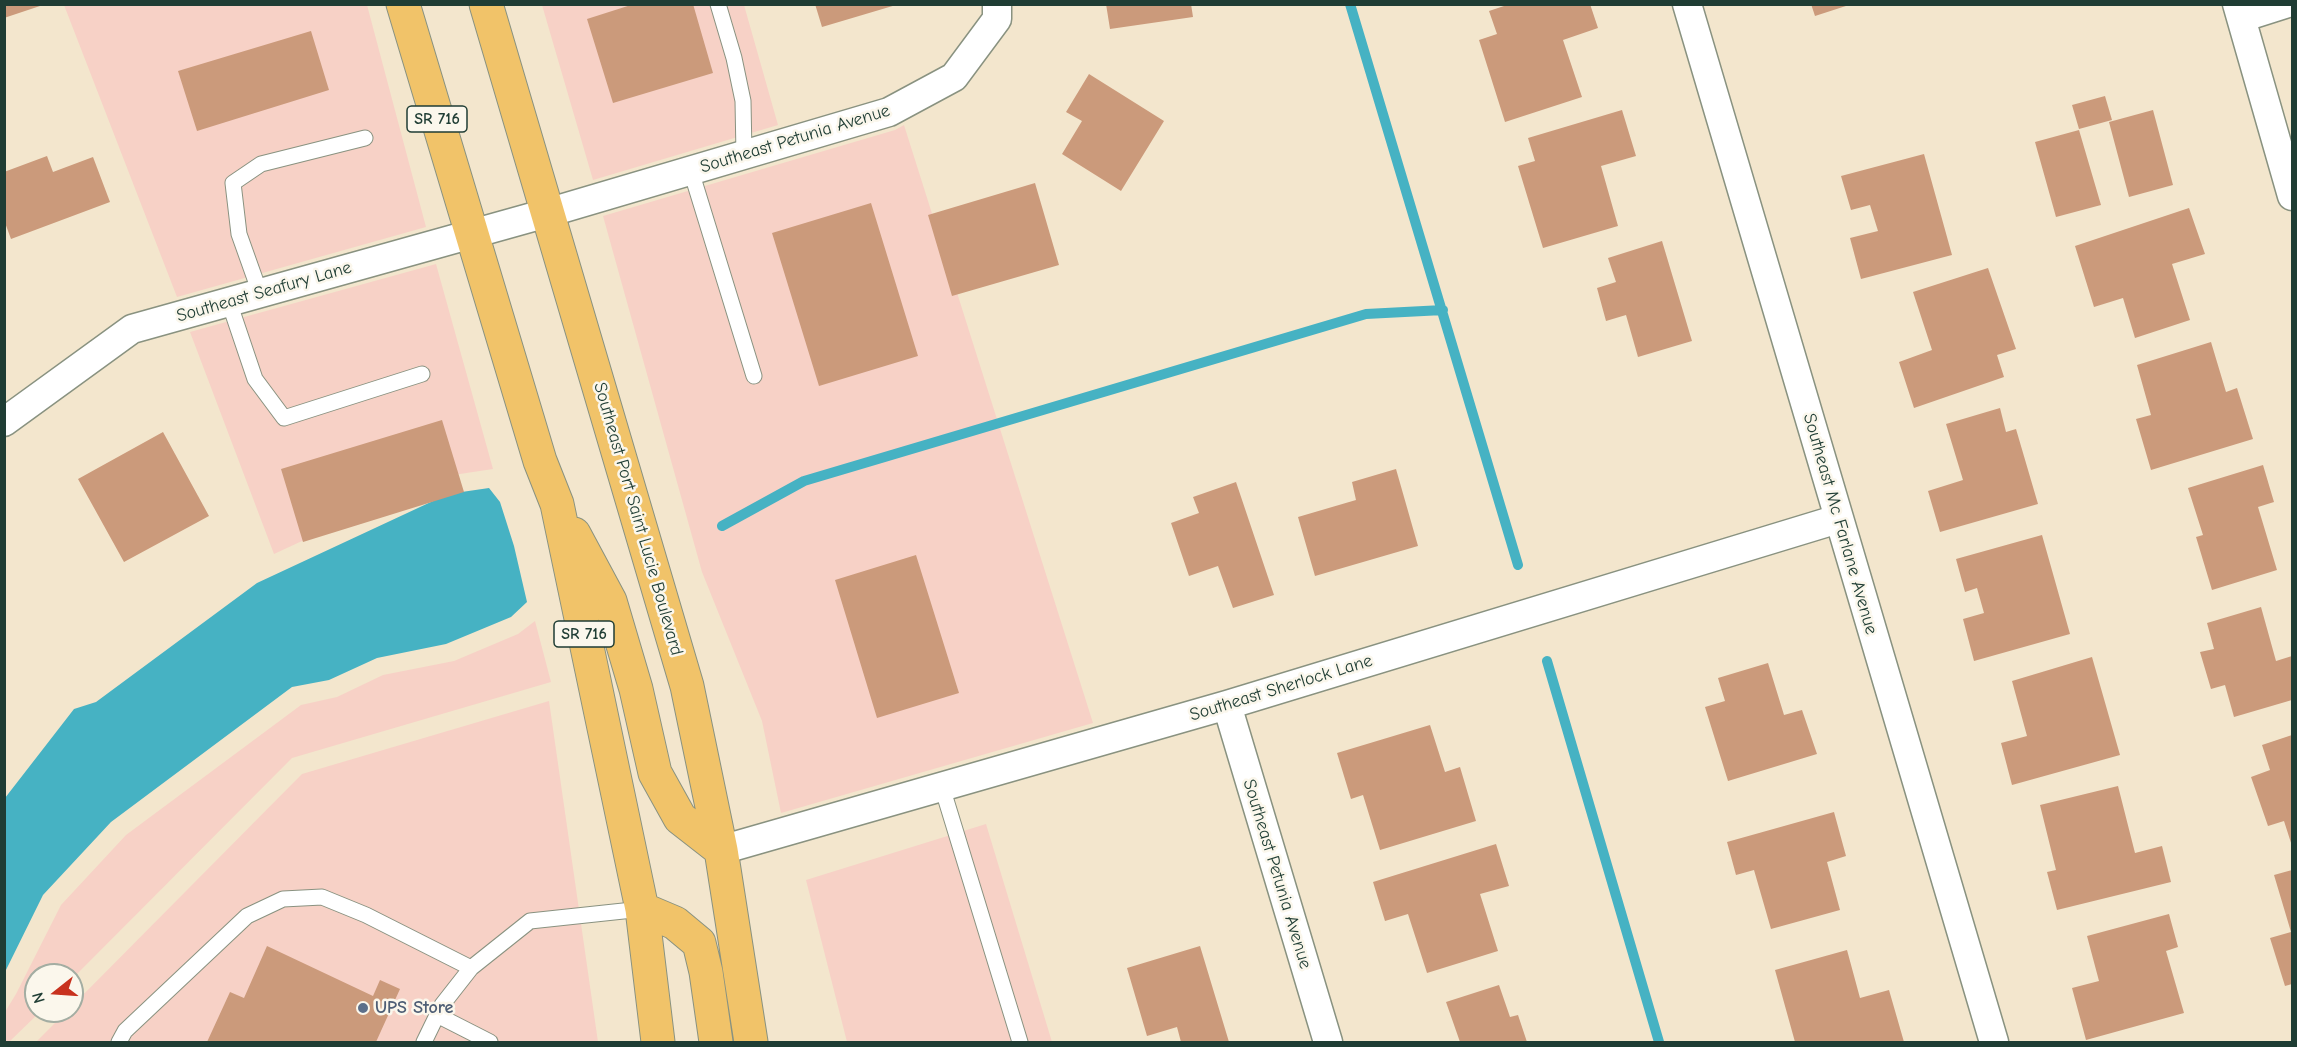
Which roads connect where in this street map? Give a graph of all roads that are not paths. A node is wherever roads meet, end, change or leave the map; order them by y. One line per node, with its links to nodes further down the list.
1 (403, 4): 13 (main road, SR 716)
2 (486, 4): 12 (main road, Southeast Port Saint Lucie Boulevard)
3 (718, 4): 9 (lane)
4 (998, 4): 9 (street, Southeast Petunia Avenue)
5 (1687, 4): 20 (street, Southeast Mc Farlane Avenue)
6 (2285, 4): 7 (street)
7 (2239, 11): 11 (street)
8 (365, 138): 14 (lane)
9 (744, 154): 10 (street, Southeast Petunia Avenue)
10 (691, 171): 12 (street, Southeast Petunia Avenue); 17 (lane)
11 (2292, 196)
12 (548, 213): 13 (street, Southeast Seafury Lane); 23 (main road, Southeast Port Saint Lucie Boulevard)
13 (472, 234): 14 (street, Southeast Seafury Lane); 19 (main road, SR 716)
14 (260, 293): 15 (street, Southeast Seafury Lane)
15 (229, 302): 16 (lane); 18 (street, Southeast Seafury Lane)
16 (422, 374)
17 (754, 376)
18 (4, 422)
19 (557, 504): 23 (main road); 24 (main road, SR 716)
20 (1838, 519): 21 (street, Southeast Sherlock Lane); 35 (street, Southeast Mc Farlane Avenue)
21 (1227, 705): 22 (street, Southeast Sherlock Lane); 34 (street, Southeast Petunia Avenue)
22 (942, 787): 23 (street, Southeast Sherlock Lane); 33 (lane)
23 (721, 850): 32 (main road, Southeast Port Saint Lucie Boulevard)
24 (642, 909): 25 (lane); 30 (main road, SR 716); 31 (main road)
25 (471, 968): 26 (lane); 27 (lane)
26 (437, 1016): 28 (lane); 29 (lane)
27 (119, 1042)
28 (424, 1042)
29 (490, 1042)
30 (658, 1042)
31 (716, 1042)
32 (751, 1042)
33 (1020, 1042)
34 (1328, 1042)
35 (1994, 1042)

